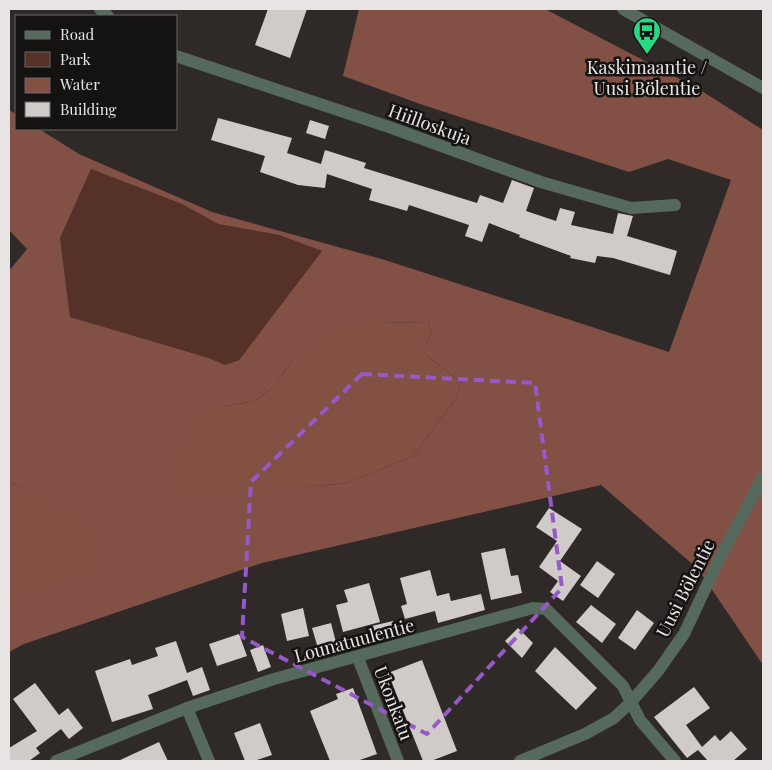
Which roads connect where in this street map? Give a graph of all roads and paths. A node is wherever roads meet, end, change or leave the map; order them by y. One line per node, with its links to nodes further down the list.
1 (623, 9): 3 (street)
2 (178, 57): 4 (street, Hiilloskuja)
3 (763, 88)
4 (675, 205)
5 (763, 477): 7 (street, Uusi Bölentie)
6 (358, 658): 7 (street, Lounatuulentie); 8 (street, Lounatuulentie); 11 (street, Ukonkatu)
7 (631, 702): 12 (street, Uusi Bölentie); 13 (street, Lounatuulentie)
8 (187, 708): 9 (street, Lounatuulentie); 10 (street)
9 (56, 761)
10 (209, 761)
11 (398, 761)
12 (520, 761)
13 (676, 761)

